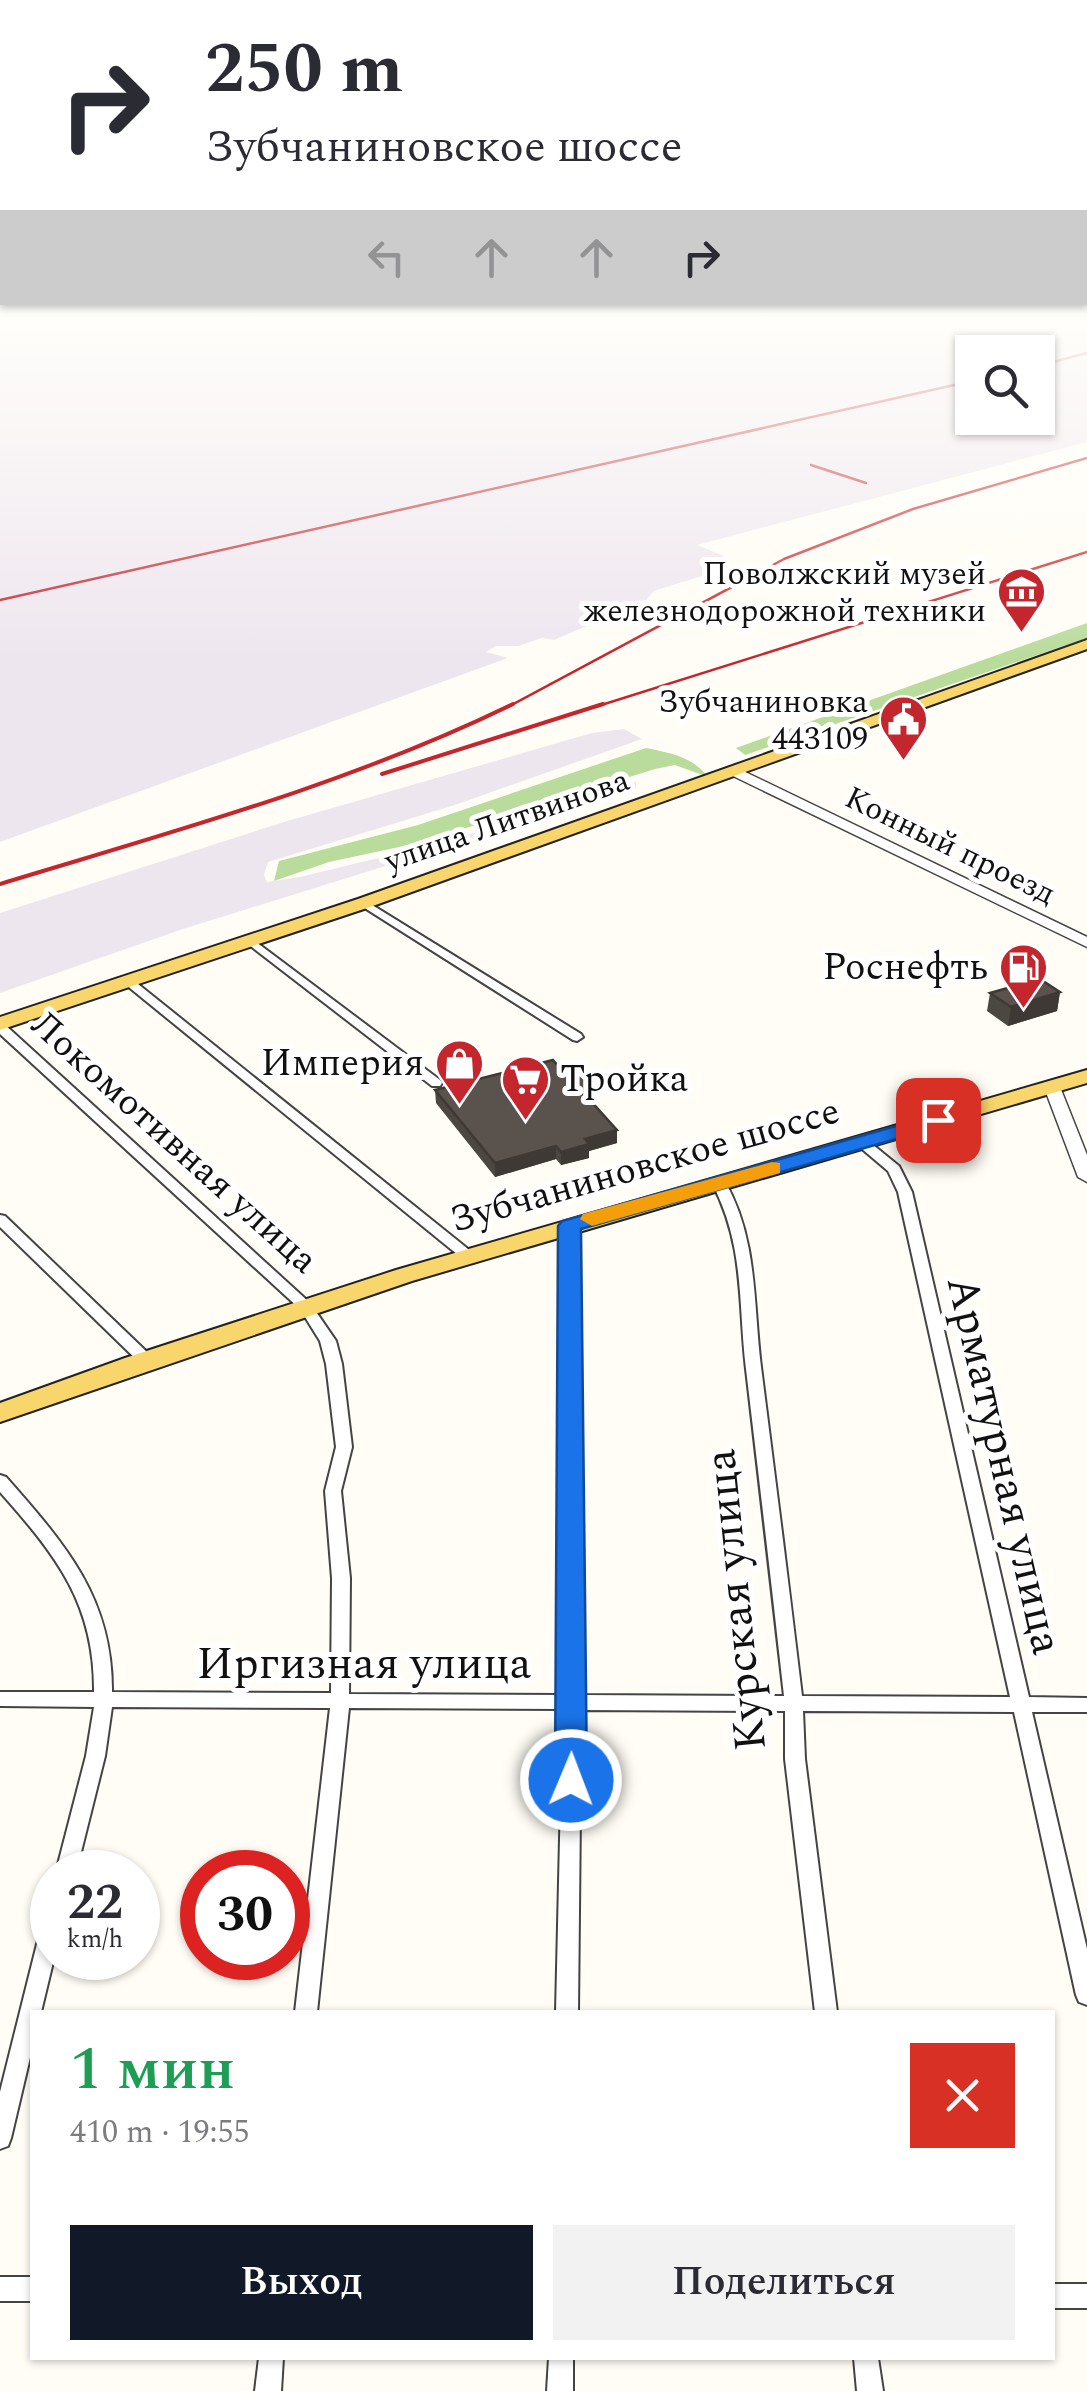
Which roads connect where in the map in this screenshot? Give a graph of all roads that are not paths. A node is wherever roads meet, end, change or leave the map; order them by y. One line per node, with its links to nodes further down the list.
1 (1087, 644): 2 (main road, улица Литвинова)
2 (735, 772): 3 (main road, улица Литвинова); 5 (street, Конный проезд)
3 (364, 903): 4 (main road, улица Литвинова); 8 (street)
4 (252, 942): 6 (main road, улица Литвинова); 10 (street)
5 (1087, 943)
6 (129, 982): 7 (main road, улица Литвинова); 17 (street)
7 (0, 1026): 18 (street, Локомотивная улица)
8 (577, 1037)
9 (1087, 1076): 11 (main road, Зубчаниновское шоссе)
10 (436, 1082)
11 (1052, 1087): 12 (main road, Зубчаниновское шоссе); 13 (street)
12 (862, 1143): 14 (main road, Зубчаниновское шоссе); 27 (street, Арматурная улица)
13 (1087, 1177)
14 (720, 1183): 16 (main road, Зубчаниновское шоссе); 26 (street, Курская улица)
15 (0, 1219): 19 (street)
16 (570, 1226): 17 (main road, Зубчаниновское шоссе); 25 (street)
17 (468, 1256): 18 (main road, Зубчаниновское шоссе)
18 (305, 1306): 19 (main road, Зубчаниновское шоссе); 24 (street, Локомотивная улица)
19 (144, 1358): 20 (main road, Зубчаниновское шоссе)
20 (0, 1413)
21 (0, 1481): 23 (street)
22 (0, 1700): 23 (street, Иргизная улица)
23 (107, 1700): 24 (street, Иргизная улица); 29 (street)
24 (340, 1701): 25 (street, Иргизная улица); 33 (street, Локомотивная улица)
25 (572, 1702): 26 (street, Иргизная улица); 34 (street)
26 (794, 1703): 27 (street, Иргизная улица); 35 (street, Курская улица)
27 (1019, 1705): 28 (street, Иргизная улица); 31 (street, Арматурная улица)
28 (1087, 1705)
29 (71, 1850)
30 (38, 1980): 32 (street)
31 (1087, 1995)
32 (31, 2010)
33 (306, 2010)
34 (566, 2010)
35 (826, 2010)
36 (30, 2015): 37 (street)
37 (0, 2138)
38 (0, 2289): 39 (street)
39 (30, 2289)
40 (1055, 2296): 41 (street)
41 (1087, 2296)
42 (271, 2360): 45 (street)
43 (560, 2360): 46 (street)
44 (866, 2360): 47 (street)
45 (268, 2391)
46 (560, 2391)
47 (870, 2391)

